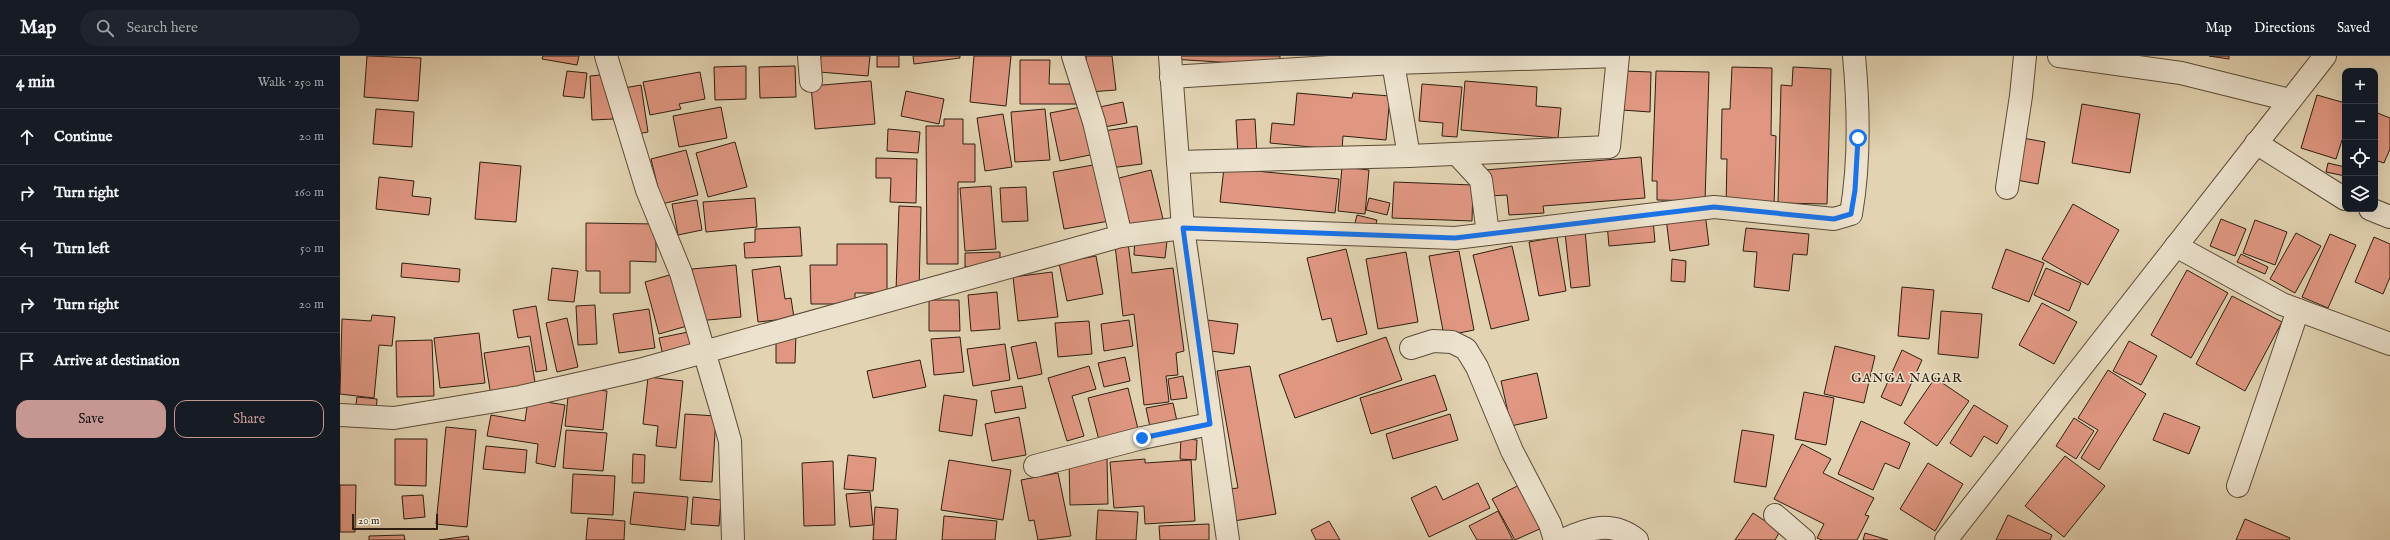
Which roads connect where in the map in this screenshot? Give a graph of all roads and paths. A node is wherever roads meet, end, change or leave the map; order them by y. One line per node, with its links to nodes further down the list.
1 (606, 56): 28 (street)
2 (809, 56): 11 (street)
3 (1073, 56): 23 (street)
4 (1618, 56): 9 (street); 14 (street)
5 (1854, 56): 22 (street)
6 (2025, 56): 17 (street)
7 (2060, 56): 12 (street)
8 (2325, 56): 12 (street)
9 (1394, 63): 10 (street); 15 (street)
10 (1170, 67): 16 (street)
11 (811, 81)
12 (2290, 100): 13 (street)
13 (2256, 143): 18 (street); 24 (street)
14 (1457, 154): 15 (street); 22 (street)
15 (1409, 156): 16 (street)
16 (1178, 162): 21 (street)
17 (2007, 188)
18 (2342, 197)
19 (2378, 212): 20 (street)
20 (2390, 217)
21 (1183, 228): 22 (street); 23 (street); 30 (street)
22 (1488, 234)
23 (1121, 236): 28 (street)
24 (2176, 246): 25 (street); 40 (street)
25 (2298, 310): 26 (street); 32 (street)
26 (2390, 344)
27 (1411, 348): 36 (street)
28 (704, 353): 29 (street); 34 (street)
29 (340, 415)
30 (1210, 424): 31 (street); 35 (street)
31 (1035, 466)
32 (2238, 486)
33 (1775, 515): 39 (street)
34 (733, 540)
35 (1228, 540)
36 (1555, 540)
37 (1563, 540): 38 (street)
38 (1637, 540)
39 (1804, 540)
40 (1946, 540)

